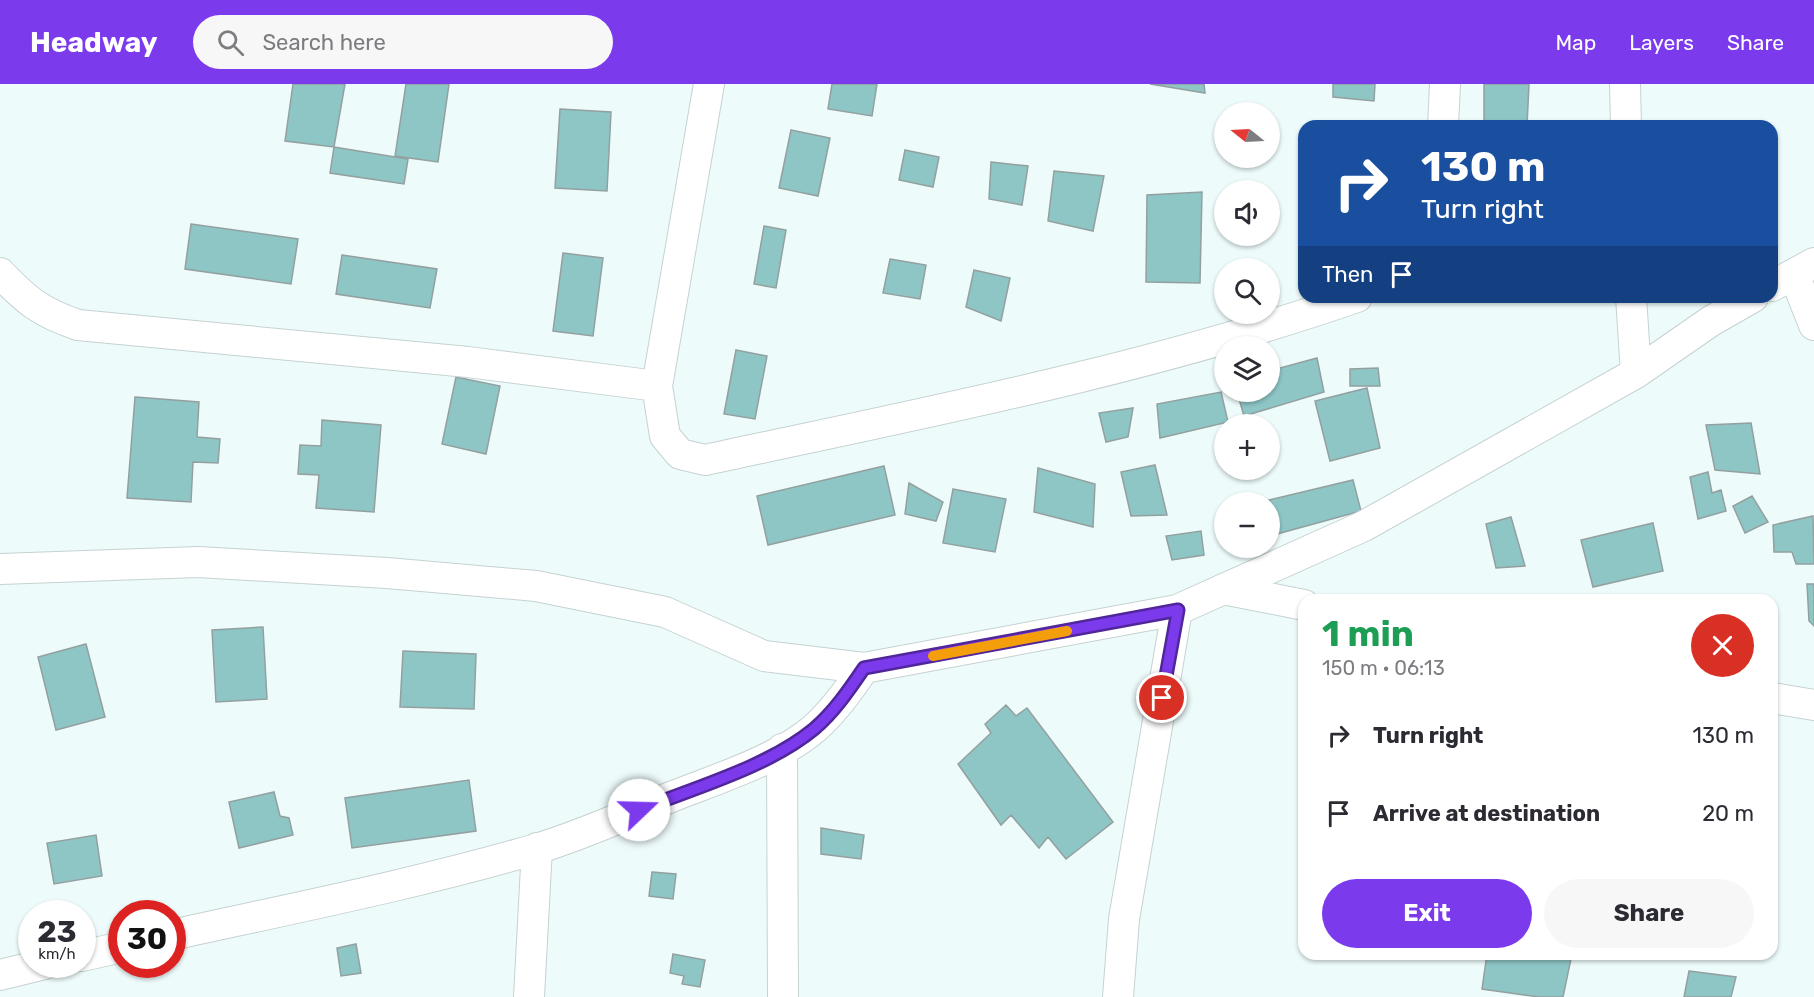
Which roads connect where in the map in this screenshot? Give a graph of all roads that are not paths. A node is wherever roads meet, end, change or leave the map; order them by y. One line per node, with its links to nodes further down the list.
1 (709, 84): 13 (street)
2 (1445, 84): 4 (street)
3 (1625, 84): 5 (street)
4 (1443, 120)
5 (1626, 120)
6 (0, 273): 13 (street)
7 (1793, 274): 11 (street)
8 (1340, 303): 13 (street)
9 (1631, 303): 12 (street)
10 (1742, 303): 12 (street)
11 (1814, 325)
12 (1636, 373): 15 (street)
13 (657, 386)
14 (0, 569): 18 (street)
15 (1223, 589): 16 (street); 17 (street)
16 (1298, 604)
17 (1178, 610): 18 (street); 28 (street)
18 (864, 668): 21 (street)
19 (1778, 699): 20 (street)
20 (1814, 705)
21 (782, 749): 22 (street); 27 (street)
22 (537, 848): 23 (street); 26 (street)
23 (186, 932)
24 (18, 971): 25 (street)
25 (0, 975)
26 (529, 997)
27 (783, 997)
28 (1118, 997)

